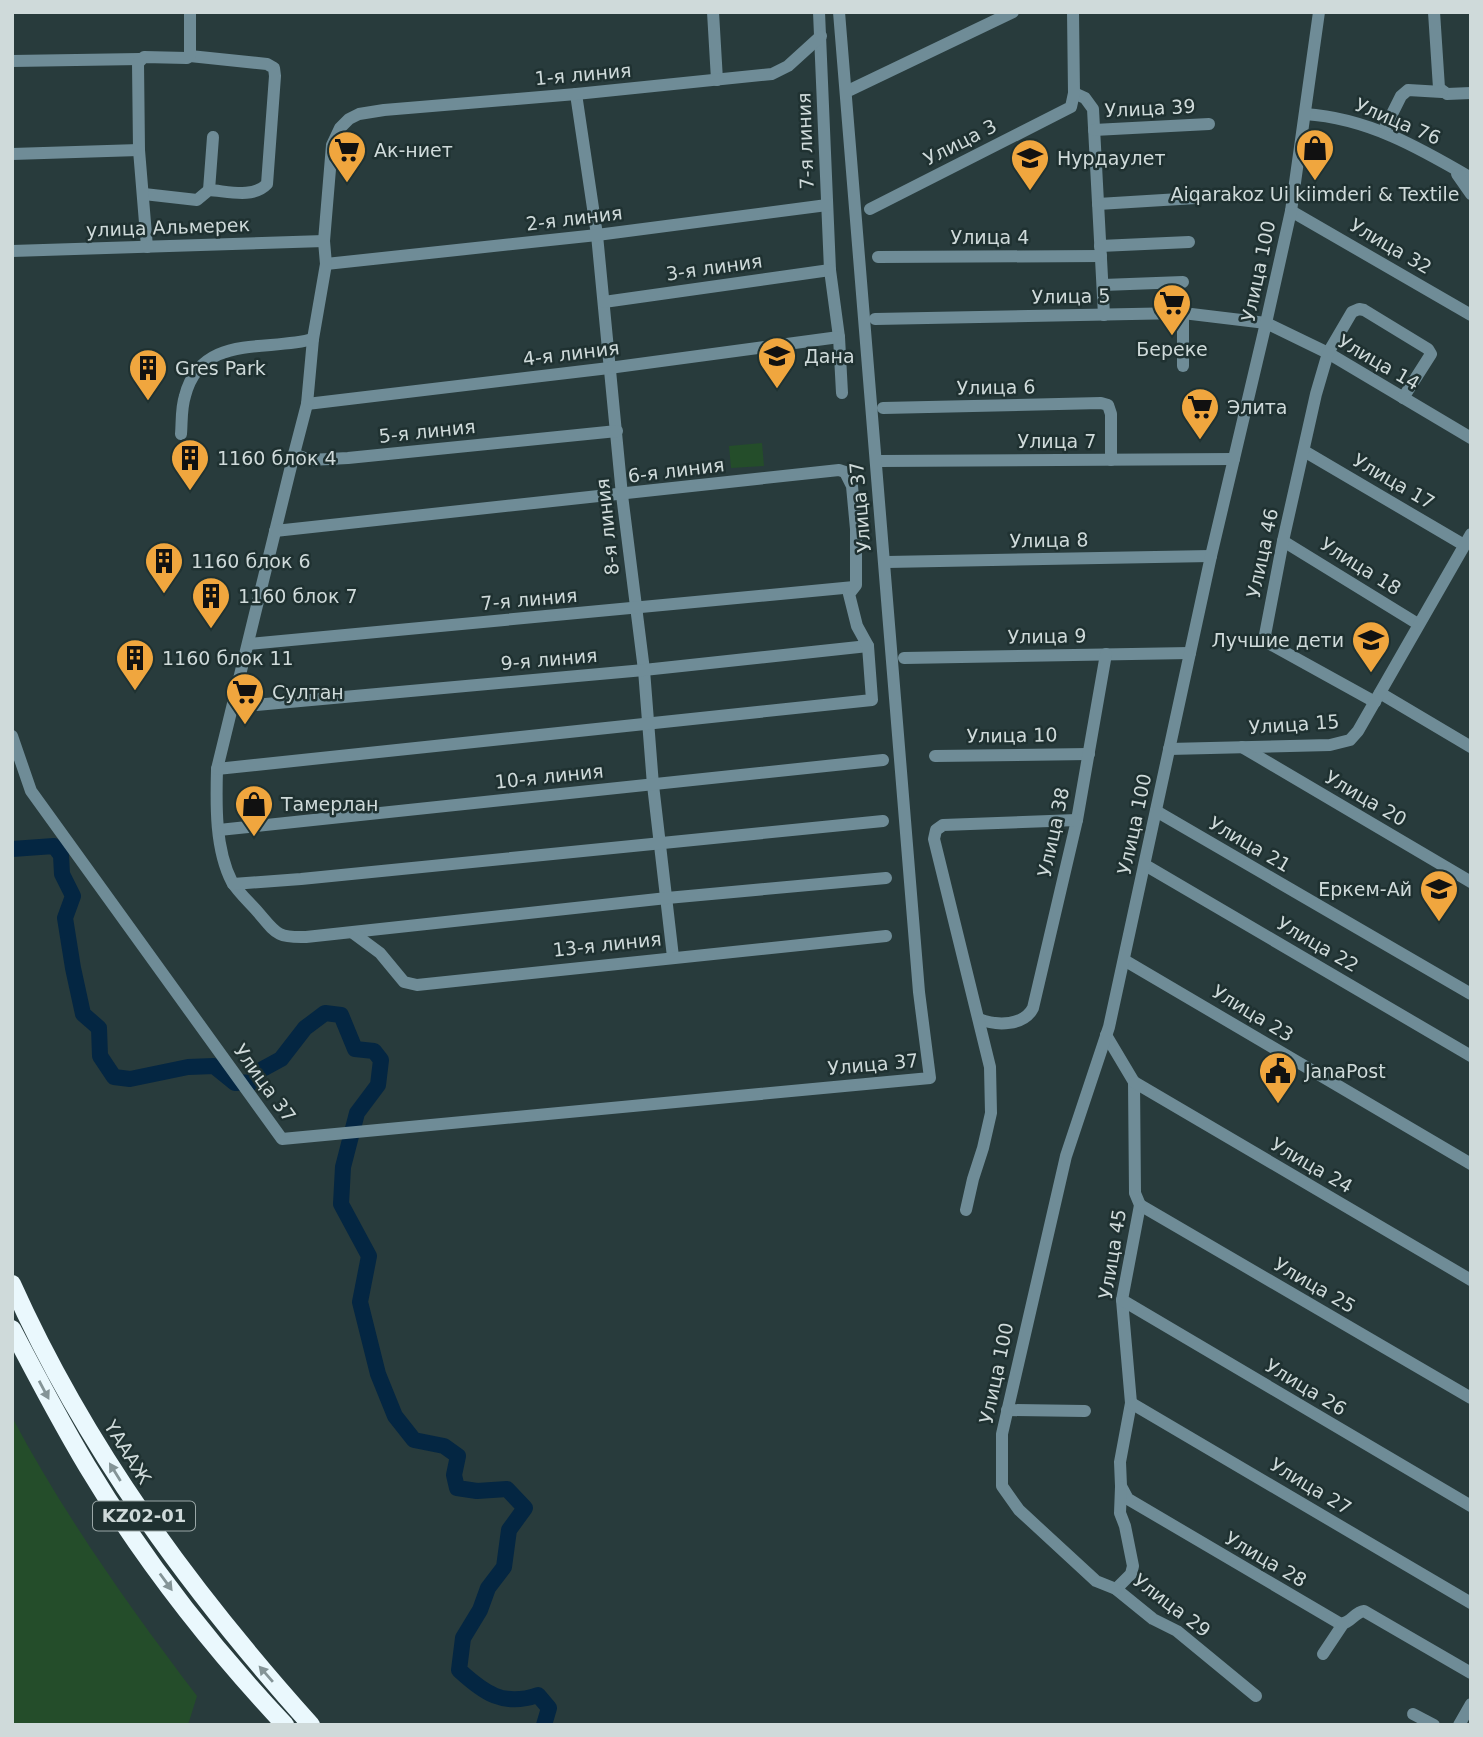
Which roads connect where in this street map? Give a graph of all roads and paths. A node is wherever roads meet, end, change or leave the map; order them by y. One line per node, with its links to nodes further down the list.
1 (190, 12): 10 (street)
2 (713, 12): 13 (street)
3 (819, 12): 9 (street, 7-я линия)
4 (839, 12): 88 (street, Улица 37)
5 (1013, 12): 14 (street)
6 (1073, 12): 16 (street)
7 (1319, 12): 19 (street, Улица 100)
8 (1434, 12): 15 (street)
9 (821, 36): 13 (street, 1-я линия); 33 (street, 7-я линия)
10 (190, 56): 11 (street); 28 (street)
11 (140, 59): 12 (street); 24 (street)
12 (12, 61)
13 (716, 80): 18 (street, 1-я линия)
14 (850, 89)
15 (1442, 92): 17 (street); 22 (street)
16 (1074, 93): 21 (street); 34 (street, Улица 3)
17 (1471, 93)
18 (576, 94): 36 (street, 8-я линия); 37 (street, 1-я линия)
19 (1305, 114): 22 (street, Улица 76); 35 (street, Улица 100)
20 (1209, 124): 21 (street, Улица 39)
21 (1094, 130): 32 (street)
22 (1383, 132): 26 (street, Улица 76)
23 (213, 137): 28 (street)
24 (139, 150): 25 (street); 29 (street)
25 (12, 154)
26 (1449, 164): 27 (street, Улица 76); 30 (street)
27 (1471, 178)
28 (209, 190): 29 (street)
29 (144, 194): 39 (street)
30 (1471, 194)
31 (1196, 198): 32 (street)
32 (1098, 204): 41 (street)
33 (827, 205): 36 (street, 2-я линия); 44 (street, 7-я линия)
34 (870, 209)
35 (1291, 211): 50 (street, Улица 32); 52 (street, Улица 100)
36 (597, 235): 43 (street, 2-я линия); 47 (street, 8-я линия)
37 (324, 241): 39 (street, улица Альмерек); 43 (street)
38 (1189, 242): 41 (street, Улица 4)
39 (147, 247): 40 (street, улица Альмерек)
40 (12, 251)
41 (1100, 251): 42 (street, Улица 4); 46 (street)
42 (878, 257)
43 (326, 264): 54 (street)
44 (830, 270): 47 (street, 3-я линия); 53 (street, 7-я линия)
45 (1183, 282): 46 (street)
46 (1102, 285): 49 (street)
47 (604, 302): 57 (street, 8-я линия)
48 (1183, 313): 49 (street, Улица 5); 52 (street, Улица 5); 56 (street)
49 (1104, 315): 51 (street, Улица 5)
50 (1471, 315)
51 (875, 319)
52 (1266, 323): 55 (street, Улица 14); 67 (street, Улица 100)
53 (839, 337): 57 (street, 4-я линия); 58 (street, 7-я линия)
54 (313, 339): 60 (street); 63 (street)
55 (1328, 354): 59 (street, Улица 14); 59 (street, Улица 46); 65 (street, Улица 46)
56 (1183, 366)
57 (609, 368): 60 (street, 4-я линия); 62 (street, 8-я линия)
58 (842, 393)
59 (1403, 398): 64 (street, Улица 14)
60 (307, 404): 66 (street)
61 (883, 408): 68 (street, Улица 6)
62 (617, 431): 66 (street, 5-я линия); 70 (street, 8-я линия)
63 (181, 434)
64 (1471, 438)
65 (1304, 451): 72 (street, Улица 17); 73 (street, Улица 46)
66 (294, 454): 71 (street)
67 (1234, 459): 68 (street, Улица 7); 74 (street, Улица 100)
68 (1111, 460): 69 (street, Улица 7)
69 (879, 461)
70 (622, 495): 71 (street, 6-я линия); 76 (street, 6-я линия); 77 (street, 8-я линия)
71 (275, 531): 79 (street)
72 (1468, 539): 78 (street, Улица 15)
73 (1283, 541): 78 (street, Улица 18); 85 (street, Улица 46)
74 (1211, 556): 75 (street, Улица 8); 81 (street, Улица 100)
75 (887, 562)
76 (854, 587): 77 (street, 7-я линия); 80 (street, 6-я линия)
77 (636, 608): 79 (street, 7-я линия); 84 (street, 8-я линия)
78 (1418, 624): 85 (street, Улица 15)
79 (249, 644): 86 (street)
80 (868, 646): 84 (street, 9-я линия); 87 (street, 6-я линия)
81 (1190, 653): 82 (street, Улица 9); 91 (street, Улица 100)
82 (1106, 654): 83 (street, Улица 9); 92 (street, Улица 38)
83 (904, 658)
84 (644, 670): 86 (street, 9-я линия); 87 (street, 8-я линия)
85 (1377, 697): 89 (street, Улица 15); 90 (street)
86 (233, 707): 95 (street)
87 (648, 722): 95 (street); 96 (street, 8-я линия)
88 (12, 736)
89 (1242, 747): 91 (street, Улица 15); 104 (street, Улица 20)
90 (1471, 747)
91 (1169, 749): 97 (street, Улица 100)
92 (1089, 754): 93 (street, Улица 10); 98 (street, Улица 38)
93 (935, 756)
94 (883, 760): 96 (street, 10-я линия)
95 (217, 769): 100 (street)
96 (653, 785): 100 (street, 10-я линия); 101 (street, 8-я линия)
97 (1156, 811): 102 (street, Улица 100); 111 (street, Улица 21)
98 (1077, 820): 112 (street, Улица 38); 112 (street)
99 (883, 821): 101 (street)
100 (219, 830): 105 (street)
101 (659, 842): 105 (street); 106 (street, 8-я линия)
102 (1145, 865): 110 (street, Улица 100); 114 (street, Улица 22)
103 (886, 878): 106 (street)
104 (1471, 881)
105 (233, 884): 107 (street)
106 (667, 898): 107 (street); 109 (street, 8-я линия)
107 (353, 933): 109 (street, 13-я линия)
108 (886, 936): 109 (street, 13-я линия)
109 (673, 957)
110 (1124, 960): 113 (street, Улица 100); 116 (street, Улица 23)
111 (1471, 994)
112 (979, 1019): 118 (street)
113 (1106, 1035): 115 (street); 125 (street, Улица 100)
114 (1471, 1055)
115 (1135, 1082): 117 (street, Улица 45); 119 (street, Улица 24)
116 (1471, 1164)
117 (1140, 1205): 121 (street, Улица 45); 123 (street, Улица 25)
118 (966, 1210)
119 (1471, 1280)
120 (12, 1284): 138 (highway, ҮАААЖ / KZ02-01, one-way to 120)
121 (1122, 1300): 124 (street, Улица 45); 128 (street, Улица 26)
122 (12, 1329): 137 (highway, KZ02-01, one-way to 137)
123 (1471, 1398)
124 (1131, 1403): 127 (street); 130 (street, Улица 27)
125 (1007, 1410): 126 (street); 129 (street, Улица 100)
126 (1085, 1411)
127 (1121, 1486): 129 (street, Улица 29); 131 (street, Улица 28)
128 (1471, 1506)
129 (1116, 1589): 134 (street, Улица 29)
130 (1471, 1603)
131 (1343, 1624): 132 (street); 133 (street)
132 (1323, 1654)
133 (1471, 1673)
134 (1256, 1696)
135 (1471, 1704): 140 (street)
136 (1413, 1714): 139 (street)
137 (285, 1725)
138 (311, 1725)
139 (1434, 1725)
140 (1459, 1725)

